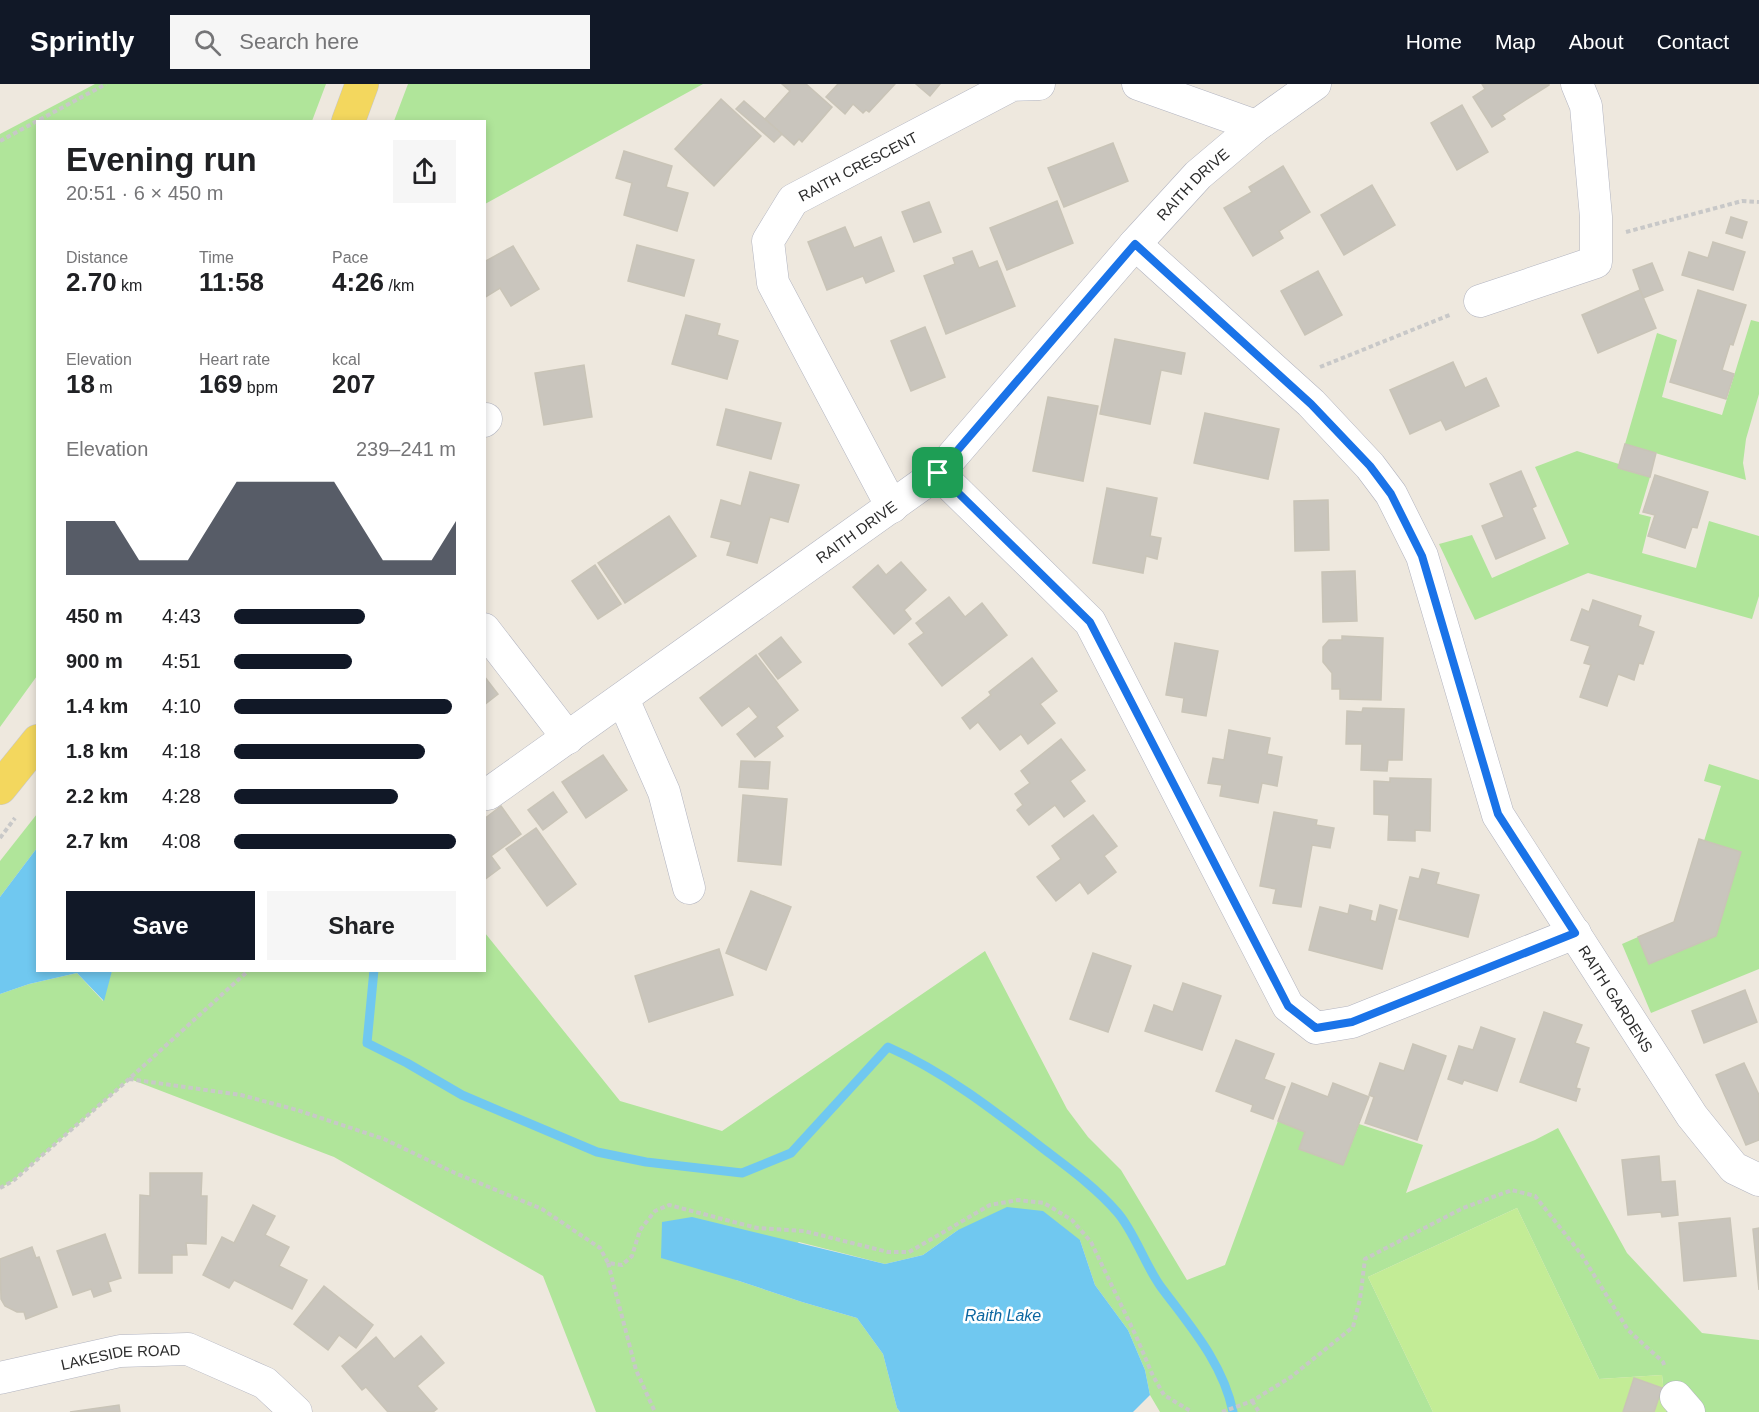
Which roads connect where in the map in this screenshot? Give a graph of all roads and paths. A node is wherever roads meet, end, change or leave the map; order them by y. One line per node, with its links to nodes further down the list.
1 (106, 84): 7 (path)
2 (362, 84): 8 (main road)
3 (1039, 84): 18 (street, RAITH CRESCENT)
4 (1138, 84): 10 (street)
5 (1315, 84): 10 (street, RAITH DRIVE)
6 (1577, 84): 13 (street)
7 (39, 120)
8 (349, 120)
9 (36, 122): 11 (path)
10 (1256, 126): 14 (street, RAITH DRIVE)
11 (0, 141)
12 (1759, 202): 13 (path)
13 (1596, 217): 15 (street)
14 (1135, 244): 16 (street, RAITH GARDENS); 17 (street, RAITH DRIVE)
15 (1480, 301): 16 (path)
16 (1286, 381): 26 (street, RAITH GARDENS)
17 (938, 473): 18 (street, RAITH DRIVE); 26 (street)
18 (892, 507): 20 (street, RAITH DRIVE)
19 (486, 632): 21 (street)
20 (622, 699): 21 (street, RAITH DRIVE); 25 (street)
21 (568, 738): 24 (street, RAITH DRIVE)
22 (36, 743): 23 (main road)
23 (0, 788)
24 (488, 794)
25 (689, 888)
26 (1575, 933): 29 (street, RAITH GARDENS)
27 (247, 972): 28 (path)
28 (129, 1079): 30 (path); 31 (path)
29 (1759, 1180)
30 (0, 1188)
31 (608, 1263): 36 (path); 37 (path)
32 (0, 1378): 35 (street, LAKESIDE ROAD)
33 (1252, 1401): 34 (path); 38 (path); 39 (path)
34 (1682, 1404)
35 (296, 1412)
36 (655, 1412)
37 (1192, 1412)
38 (1222, 1412)
39 (1259, 1412)

